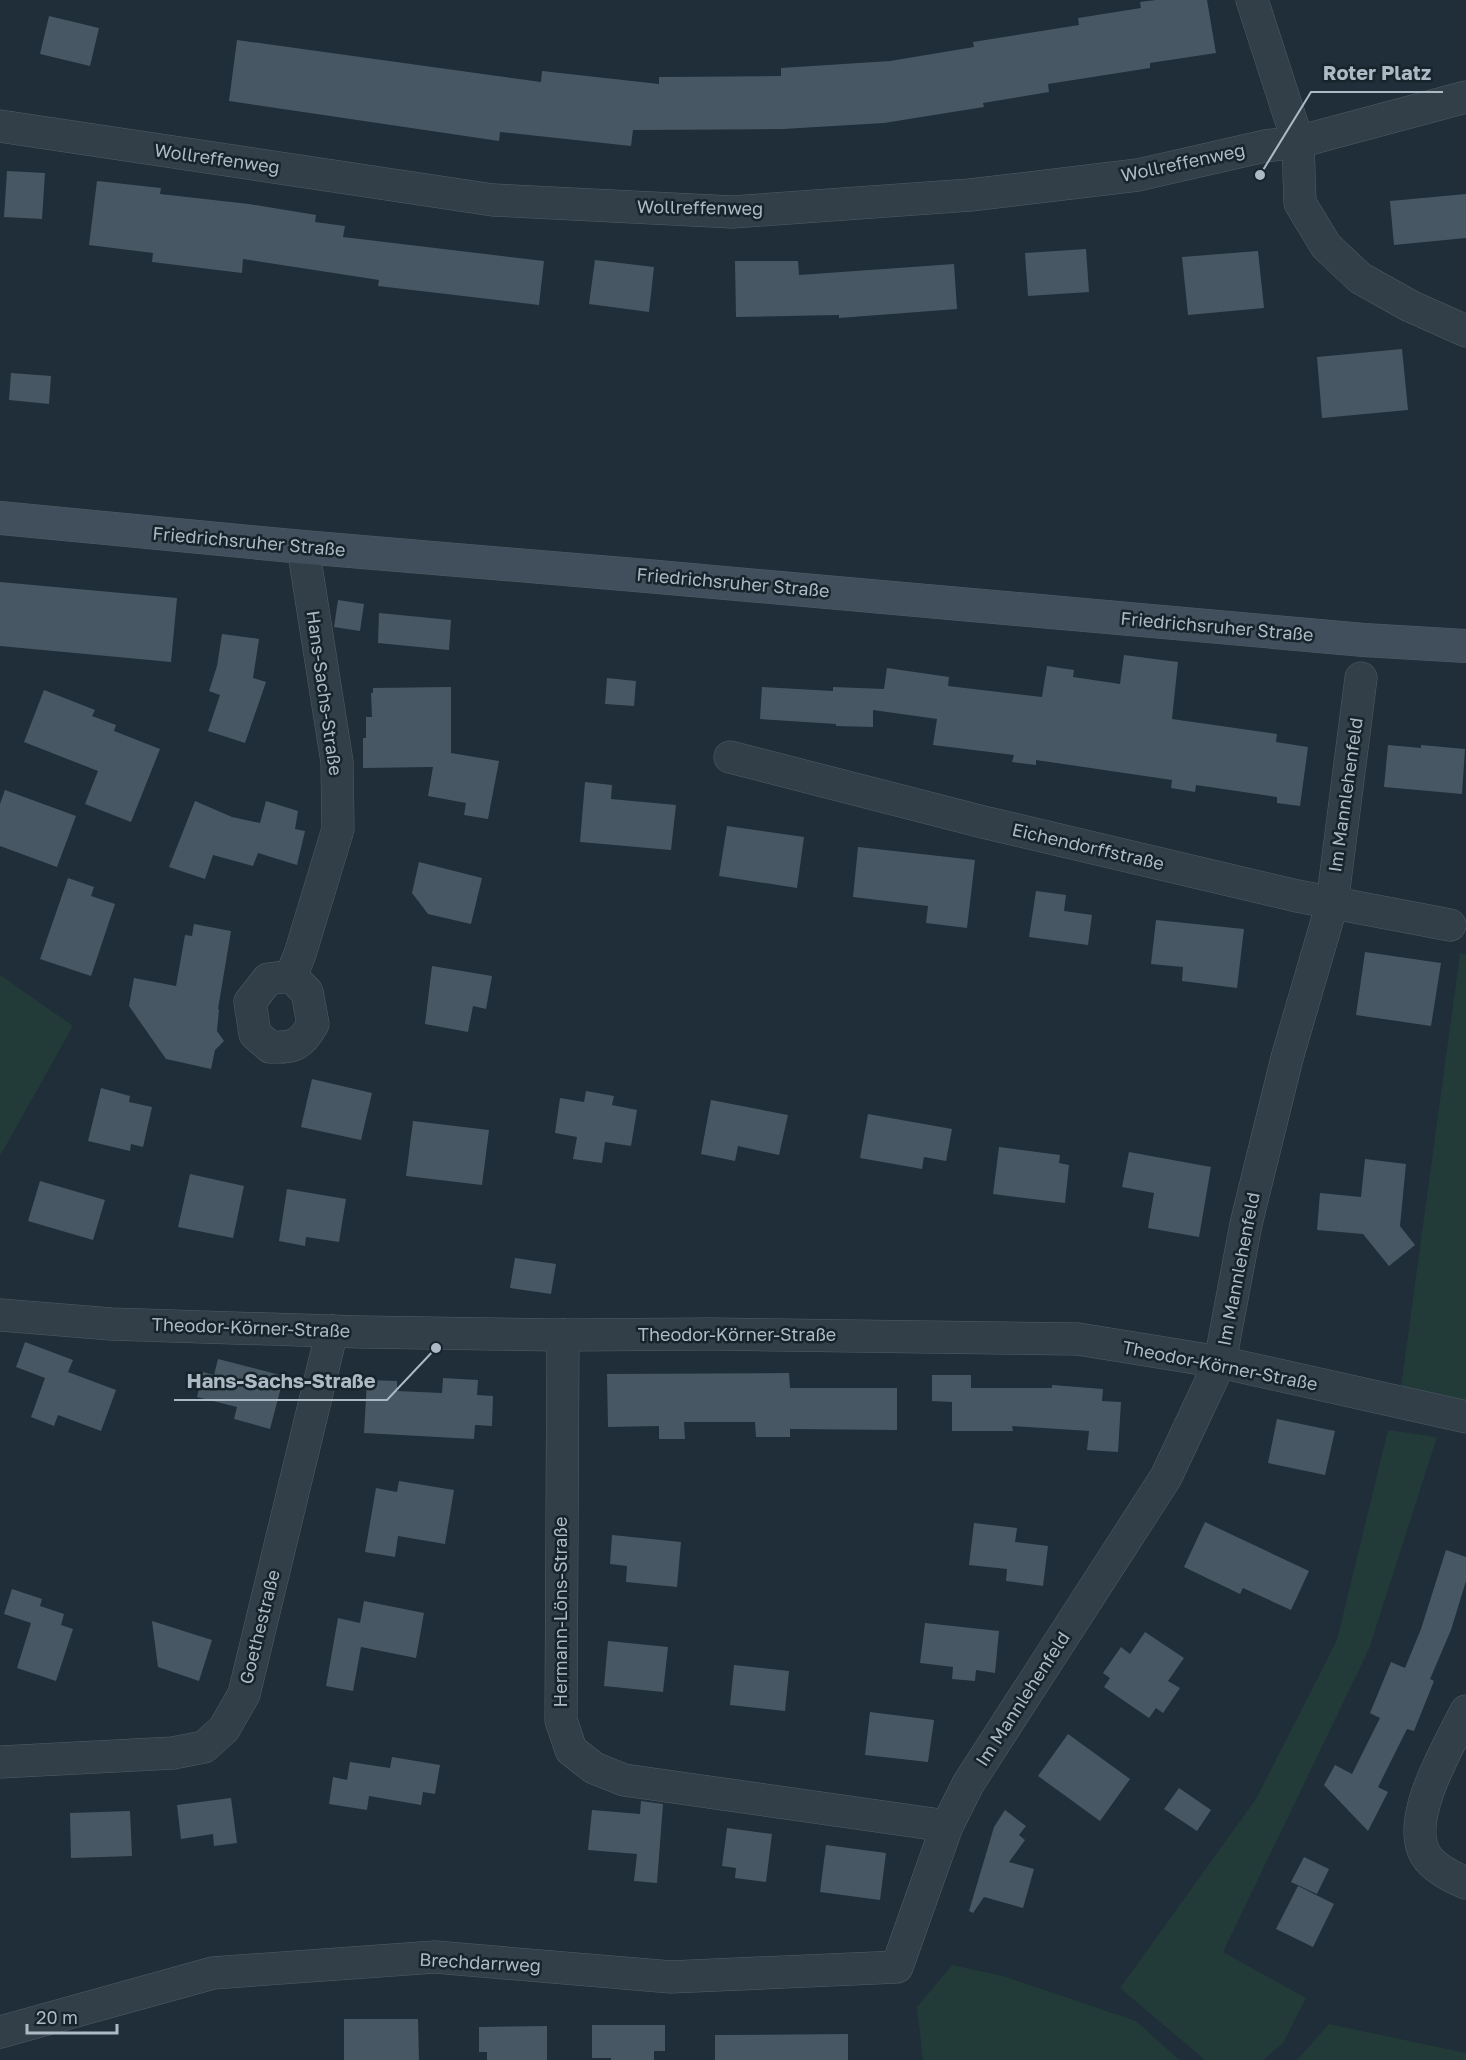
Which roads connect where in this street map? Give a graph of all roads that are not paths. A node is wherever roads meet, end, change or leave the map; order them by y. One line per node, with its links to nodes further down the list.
1 (1252, 0): 4 (street)
2 (1466, 97): 4 (street, Wollreffenweg)
3 (0, 126): 4 (street, Wollreffenweg)
4 (1298, 142): 5 (street)
5 (1466, 331)
6 (0, 518): 7 (main road, Friedrichsruher Straße)
7 (303, 548): 8 (main road, Friedrichsruher Straße); 13 (street, Hans-Sachs-Straße)
8 (1466, 646)
9 (1361, 678): 11 (street, Im Mannlehenfeld)
10 (730, 757): 11 (street, Eichendorffstraße)
11 (1332, 904): 12 (street, Eichendorffstraße); 17 (street, Im Mannlehenfeld)
12 (1450, 925)
13 (291, 976)
14 (0, 1316): 15 (street, Theodor-Körner-Straße)
15 (332, 1331): 16 (street, Theodor-Körner-Straße); 20 (street, Goethestraße)
16 (563, 1335): 17 (street, Theodor-Körner-Straße); 21 (street, Hermann-Löns-Straße)
17 (1220, 1362): 18 (street, Theodor-Körner-Straße); 21 (street, Im Mannlehenfeld)
18 (1466, 1417)
19 (1466, 1711): 22 (street)
20 (0, 1762)
21 (947, 1826): 23 (street, Im Mannlehenfeld)
22 (1466, 1883)
23 (897, 1967): 24 (street, Brechdarrweg)
24 (0, 2032)

